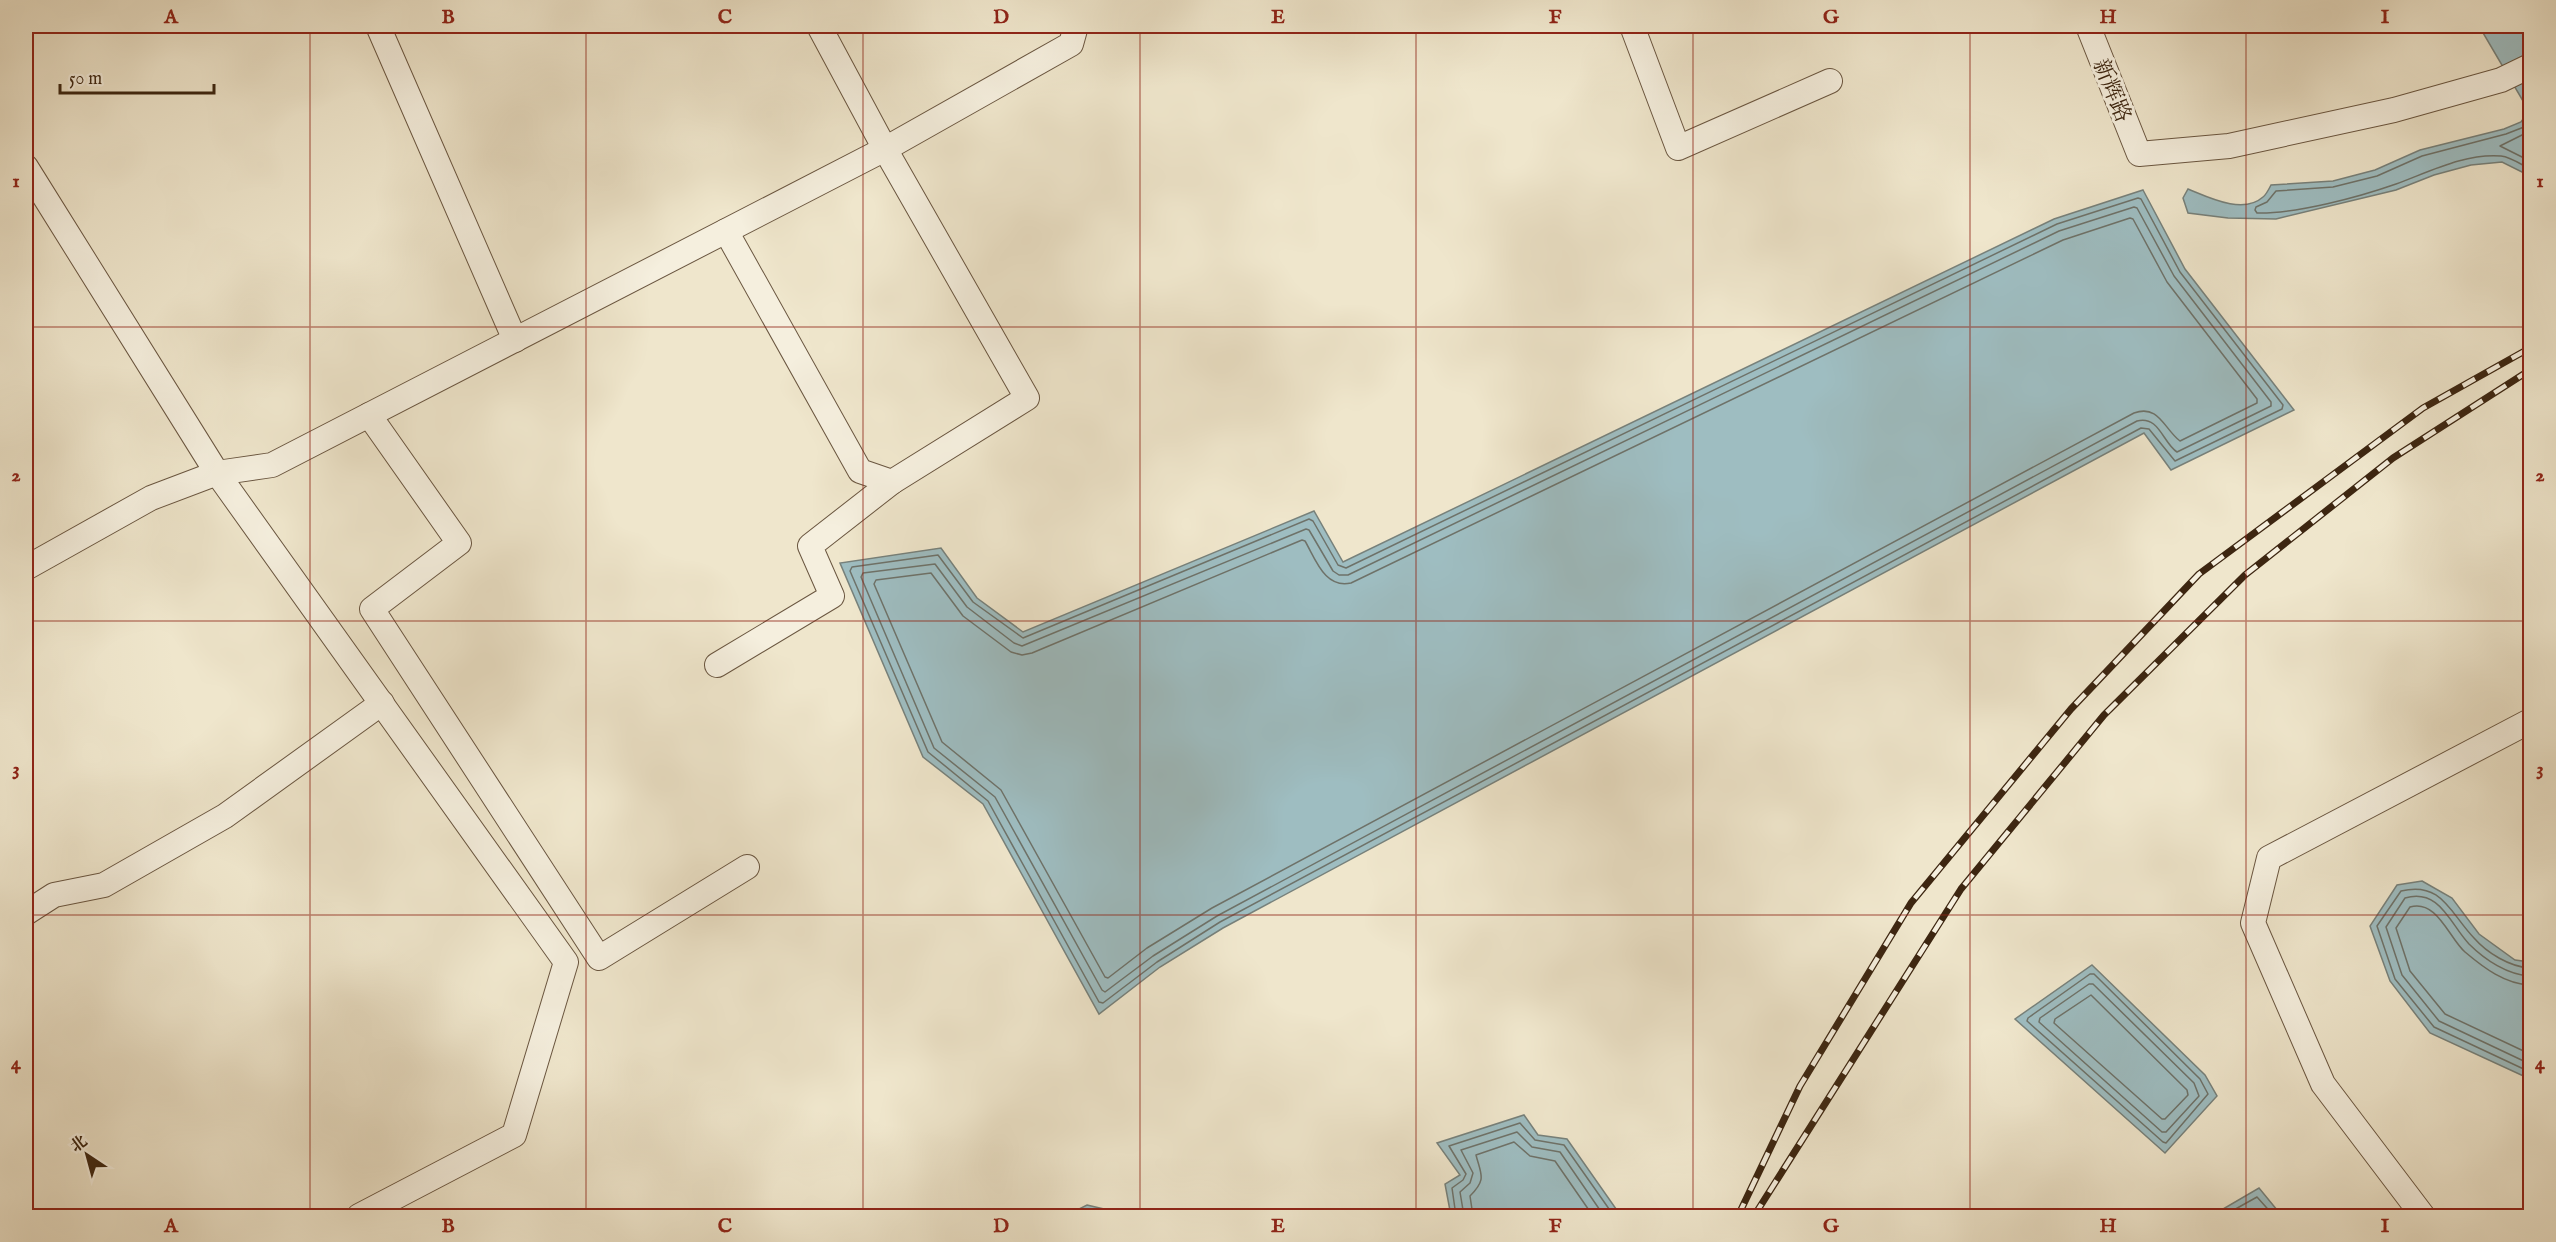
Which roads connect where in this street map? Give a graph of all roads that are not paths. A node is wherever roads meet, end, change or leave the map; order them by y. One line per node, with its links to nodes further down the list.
1 (378, 26): 11 (street)
2 (819, 26): 8 (street)
3 (1076, 26): 8 (street)
4 (1632, 26): 7 (street)
5 (2088, 26): 6 (street, 新辉路)
6 (2530, 66)
7 (1830, 81)
8 (885, 149): 10 (street); 14 (street)
9 (26, 167): 13 (street)
10 (726, 231): 11 (street); 14 (street)
11 (515, 340): 12 (street)
12 (369, 415): 13 (street); 19 (street)
13 (218, 473): 15 (street); 17 (street)
14 (892, 482): 16 (street)
15 (26, 568)
16 (717, 665)
17 (382, 703): 20 (street); 21 (street)
18 (2530, 721): 22 (street)
19 (747, 867)
20 (26, 913)
21 (359, 1216)
22 (2423, 1216)

